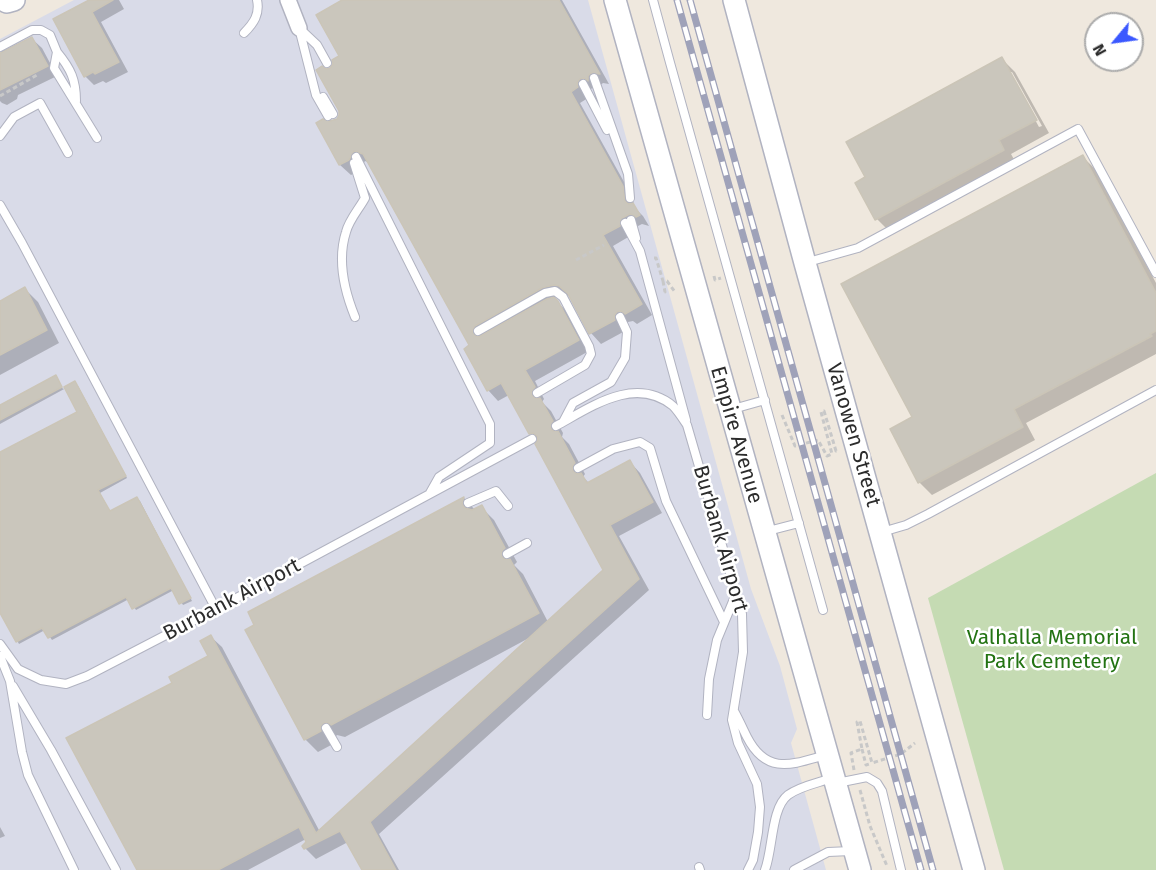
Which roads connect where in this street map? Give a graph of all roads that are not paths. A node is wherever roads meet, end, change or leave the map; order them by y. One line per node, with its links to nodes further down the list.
1 (3, 0): 2 (main road)
2 (14, 0)
3 (257, 0): 9 (lane)
4 (288, 0): 8 (street)
5 (615, 0): 32 (main road, Empire Avenue)
6 (653, 0): 31 (lane)
7 (734, 0): 24 (main road, Vanowen Street)
8 (299, 28): 12 (lane); 16 (lane)
9 (244, 33)
10 (0, 47): 11 (lane)
11 (57, 52): 15 (lane); 15 (lane)
12 (327, 63)
13 (594, 78): 20 (lane)
14 (583, 84): 20 (lane)
15 (76, 101): 18 (lane)
16 (330, 115)
17 (1, 134): 19 (lane)
18 (97, 138)
19 (68, 153)
20 (620, 156): 21 (lane)
21 (630, 198)
22 (0, 206): 45 (lane)
23 (628, 221): 33 (lane)
24 (805, 263): 25 (lane); 41 (main road, Vanowen Street)
25 (1156, 273)
26 (355, 316): 36 (lane)
27 (620, 317): 33 (lane, Burbank Airport)
28 (478, 330): 30 (lane)
29 (1156, 390): 41 (lane)
30 (537, 393)
31 (765, 400): 32 (lane); 39 (lane)
32 (729, 410): 40 (main road, Empire Avenue)
33 (687, 424): 44 (lane, Burbank Airport)
34 (532, 439): 36 (lane, Burbank Airport)
35 (578, 468): 47 (lane)
36 (429, 494): 45 (lane, Burbank Airport)
37 (468, 503): 38 (lane)
38 (508, 506)
39 (799, 523): 40 (lane); 46 (lane)
40 (763, 532): 55 (main road, Empire Avenue)
41 (880, 532): 64 (main road, Vanowen Street)
42 (527, 543): 43 (lane)
43 (507, 554)
44 (736, 594): 47 (lane); 51 (lane, Burbank Airport)
45 (216, 609): 48 (lane, Burbank Airport)
46 (823, 610)
47 (724, 622): 52 (lane)
48 (0, 644)
49 (0, 656): 50 (lane)
50 (10, 681): 58 (lane); 59 (lane)
51 (734, 711): 55 (lane); 60 (lane, Burbank Airport)
52 (706, 715)
53 (326, 728): 54 (lane)
54 (337, 747)
55 (828, 754): 56 (main road, Empire Avenue)
56 (834, 781): 57 (main road, Empire Avenue); 61 (lane); 63 (lane)
57 (857, 861): 62 (lane)
58 (74, 870)
59 (116, 870)
60 (748, 870)
61 (765, 870)
62 (794, 870)
63 (901, 870)
64 (974, 870)

